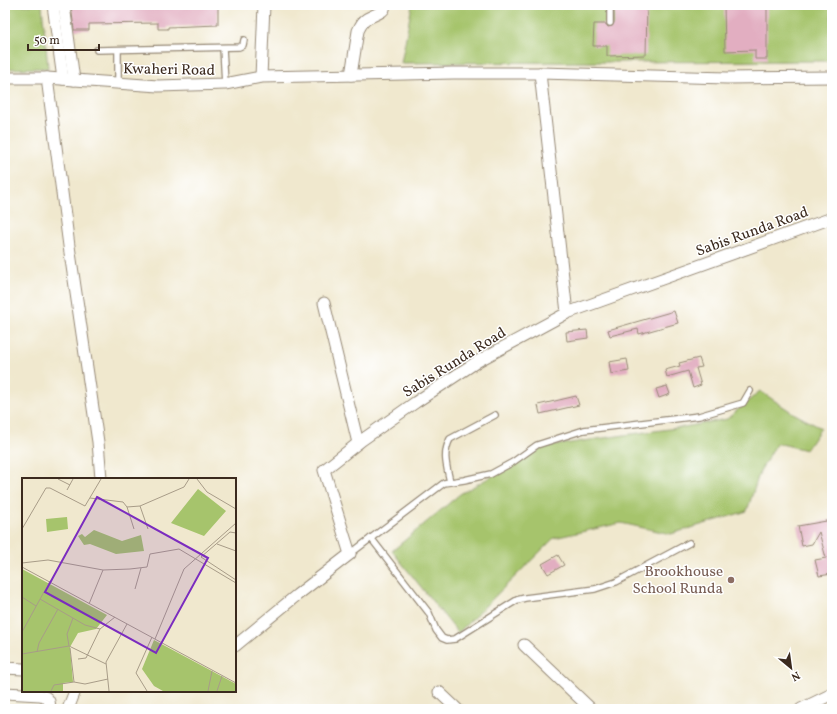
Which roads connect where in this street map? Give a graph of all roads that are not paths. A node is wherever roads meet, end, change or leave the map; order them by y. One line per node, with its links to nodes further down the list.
1 (53, 5): 17 (street)
2 (64, 5): 17 (street)
3 (264, 5): 13 (street)
4 (385, 5): 12 (street)
5 (610, 5): 6 (lane)
6 (610, 23)
7 (244, 40): 8 (lane)
8 (223, 48): 10 (lane); 19 (lane)
9 (97, 50): 10 (lane)
10 (118, 50): 18 (lane)
11 (540, 73): 12 (street, Kwaheri Road); 16 (street, Kwaheri Road); 22 (street)
12 (352, 75): 13 (street, Kwaheri Road)
13 (261, 77): 19 (street, Kwaheri Road)
14 (5, 78): 15 (street, Kwaheri Road)
15 (46, 78): 17 (street, Kwaheri Road); 26 (street)
16 (832, 78)
17 (69, 79): 18 (street, Kwaheri Road)
18 (118, 83): 19 (street, Kwaheri Road)
19 (225, 84)
20 (832, 218): 22 (street, Sabis Runda Road)
21 (324, 303): 25 (street)
22 (567, 313): 25 (street, Sabis Runda Road)
23 (750, 391): 27 (lane)
24 (495, 415): 27 (lane)
25 (358, 443): 30 (street, Sabis Runda Road)
26 (101, 478)
27 (450, 482): 28 (lane)
28 (371, 538): 29 (lane); 30 (lane)
29 (689, 543)
30 (350, 554): 31 (street)
31 (236, 645)
32 (524, 645): 42 (street)
33 (5, 668): 34 (street)
34 (22, 669)
35 (75, 692): 40 (street)
36 (439, 692): 41 (street)
37 (5, 693): 39 (street)
38 (832, 694): 43 (street)
39 (49, 709)
40 (68, 709)
41 (458, 709)
42 (590, 709)
43 (801, 709)

